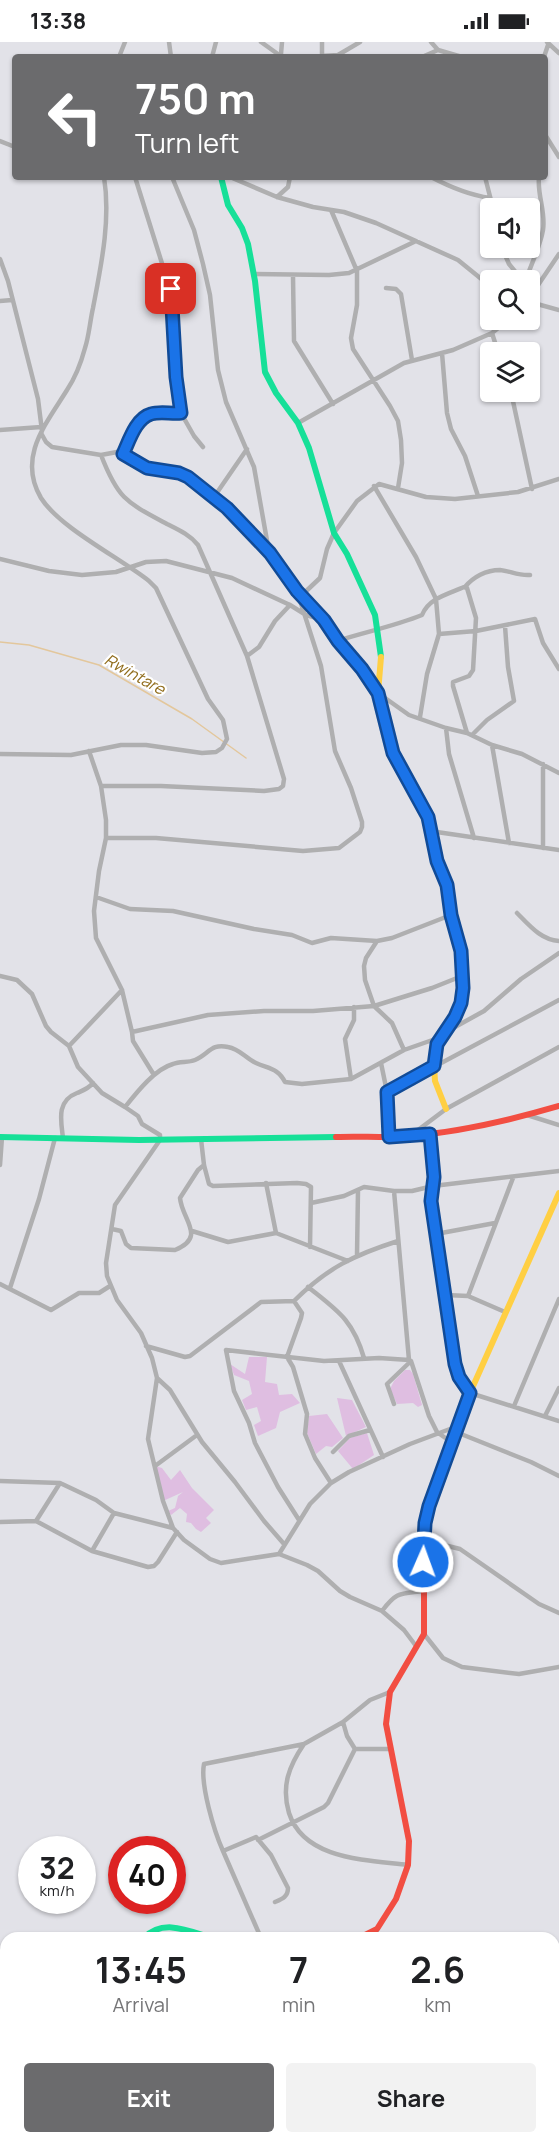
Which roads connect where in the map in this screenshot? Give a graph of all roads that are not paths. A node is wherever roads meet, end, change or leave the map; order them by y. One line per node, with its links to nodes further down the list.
1 (261, 42): 7 (street)
2 (360, 42): 8 (street)
3 (431, 42): 5 (street)
4 (548, 43): 6 (street)
5 (438, 50): 9 (street); 10 (street)
6 (559, 53)
7 (278, 54)
8 (340, 54)
9 (429, 54)
10 (452, 54)
11 (548, 139): 12 (street)
12 (559, 156)
13 (104, 180): 50 (street)
14 (136, 180): 47 (street)
15 (173, 180): 52 (street)
16 (222, 180): 30 (street)
17 (237, 180): 22 (street)
18 (289, 180): 22 (street)
19 (437, 180): 23 (street)
20 (486, 180): 23 (street)
21 (539, 180): 28 (street)
22 (277, 197): 24 (street)
23 (490, 198)
24 (331, 210): 25 (street); 29 (street)
25 (416, 241): 29 (street); 32 (street)
26 (559, 254): 33 (street)
27 (0, 259): 35 (street)
28 (528, 270)
29 (357, 271): 31 (street); 44 (street)
30 (254, 274): 31 (street); 48 (street)
31 (293, 276): 46 (street)
32 (480, 278)
33 (540, 280)
34 (386, 288): 43 (street)
35 (12, 300): 36 (street); 50 (street)
36 (0, 301)
37 (540, 305): 38 (street)
38 (559, 310)
39 (496, 330): 40 (street)
40 (492, 333): 41 (street); 42 (street)
41 (495, 342)
42 (442, 353): 43 (street); 59 (street)
43 (412, 360): 44 (street)
44 (374, 380): 46 (street); 57 (street)
45 (513, 402): 58 (street)
46 (333, 404): 48 (street)
47 (181, 413): 51 (street); 53 (street)
48 (298, 423): 61 (street)
49 (0, 430): 50 (street)
50 (42, 430): 54 (street); 64 (street)
51 (203, 447)
52 (247, 448): 60 (street); 62 (street)
53 (123, 454): 54 (street); 60 (street)
54 (101, 455): 65 (street)
55 (559, 479): 58 (street)
56 (374, 486): 57 (street); 61 (street); 70 (street)
57 (398, 488): 59 (street)
58 (532, 489): 59 (street)
59 (478, 496)
60 (213, 497): 62 (street)
61 (334, 533): 69 (street); 75 (street)
62 (270, 553): 68 (street)
63 (0, 560): 64 (street)
64 (133, 568): 65 (street); 86 (street)
65 (213, 574): 71 (street); 79 (street)
66 (530, 575): 67 (street)
67 (465, 587): 70 (street); 76 (street)
68 (297, 591): 69 (street); 72 (street)
69 (302, 595): 73 (street)
70 (436, 599): 75 (street); 77 (street)
71 (290, 605): 72 (street); 79 (street)
72 (306, 615): 73 (street); 92 (street)
73 (324, 620): 78 (street)
74 (505, 626): 76 (street); 80 (street); 84 (street)
75 (376, 628): 78 (street); 81 (street)
76 (476, 630): 77 (street); 84 (street)
77 (439, 634): 82 (street)
78 (338, 641): 81 (street)
79 (246, 656): 90 (street)
80 (559, 669)
81 (378, 693): 82 (street); 91 (street)
82 (420, 717): 83 (street)
83 (446, 728): 84 (street); 93 (street)
84 (470, 734): 85 (street)
85 (492, 745): 88 (street); 94 (street)
86 (89, 751): 87 (street); 90 (street)
87 (0, 754)
88 (543, 764): 89 (street); 95 (street)
89 (559, 773)
90 (101, 786): 92 (street)
91 (430, 831): 93 (street); 99 (street)
92 (106, 838): 97 (street)
93 (474, 838): 94 (street)
94 (508, 843): 95 (street)
95 (543, 848): 96 (street)
96 (559, 850)
97 (96, 897): 100 (street); 105 (street)
98 (517, 914): 101 (street)
99 (451, 915): 100 (street); 104 (street)
100 (377, 941): 107 (street)
101 (559, 941)
102 (559, 953): 110 (street)
103 (0, 976): 111 (street)
104 (462, 976): 107 (street); 110 (street)
105 (122, 990): 109 (street); 111 (street)
106 (559, 1000): 115 (street)
107 (374, 1006): 108 (street); 113 (street)
108 (354, 1007): 109 (street); 117 (street)
109 (132, 1032): 116 (street)
110 (442, 1035): 113 (street); 115 (street)
111 (69, 1046): 118 (street)
112 (559, 1047): 122 (street)
113 (404, 1050): 114 (street)
114 (381, 1063): 117 (street); 119 (street)
115 (434, 1066): 119 (street); 122 (street)
116 (154, 1075): 117 (street); 121 (street)
117 (351, 1079)
118 (93, 1083): 121 (street); 131 (street)
119 (387, 1092): 130 (street)
120 (559, 1106): 123 (street)
121 (126, 1107): 135 (street)
122 (446, 1109): 126 (street)
123 (527, 1115): 124 (street); 125 (street)
124 (559, 1125)
125 (430, 1134): 126 (street); 141 (street)
126 (409, 1136): 130 (street)
127 (1, 1137): 131 (street); 136 (street)
128 (317, 1137): 129 (street); 132 (street); 134 (street)
129 (328, 1137): 130 (street)
130 (389, 1137)
131 (59, 1138): 133 (street); 158 (street)
132 (179, 1138): 133 (street); 134 (street); 135 (street)
133 (99, 1139): 135 (street)
134 (201, 1139): 137 (street)
135 (160, 1140): 147 (street)
136 (0, 1165)
137 (204, 1165): 140 (street); 148 (street)
138 (559, 1171): 139 (street)
139 (513, 1178): 141 (street); 146 (street)
140 (266, 1183): 145 (street); 149 (street)
141 (433, 1186): 143 (street); 150 (street)
142 (358, 1190): 143 (street); 145 (street); 153 (street)
143 (394, 1191): 151 (street)
144 (559, 1193): 163 (street)
145 (311, 1203): 152 (street)
146 (495, 1223): 150 (street); 160 (street)
147 (112, 1229): 148 (street); 156 (street)
148 (192, 1231): 149 (street)
149 (276, 1233): 152 (street)
150 (436, 1234): 159 (street)
151 (398, 1241): 153 (street); 167 (street)
152 (310, 1247): 154 (street)
153 (357, 1255): 154 (street)
154 (348, 1261): 157 (street)
155 (0, 1284): 158 (street)
156 (110, 1286): 158 (street); 164 (street)
157 (308, 1287): 162 (street); 166 (street)
158 (10, 1288)
159 (446, 1295): 160 (street); 171 (street)
160 (468, 1296): 163 (street)
161 (559, 1299): 173 (street)
162 (294, 1301): 164 (street); 165 (street)
163 (505, 1312): 171 (street)
164 (146, 1346): 169 (street)
165 (287, 1357): 168 (street); 187 (street); 189 (street)
166 (364, 1358): 167 (street); 168 (street)
167 (410, 1360): 172 (street); 178 (street)
168 (339, 1361): 177 (street)
169 (157, 1378): 179 (street); 183 (street)
170 (559, 1388): 174 (street)
171 (470, 1393): 173 (street); 176 (street)
172 (394, 1404)
173 (514, 1406): 174 (street)
174 (545, 1416): 175 (street)
175 (559, 1421)
176 (457, 1429): 178 (street); 180 (street); 184 (street)
177 (370, 1430): 181 (street); 182 (street)
178 (437, 1432): 180 (street); 182 (street)
179 (197, 1436): 183 (street); 194 (street)
180 (452, 1442): 193 (street)
181 (333, 1452)
182 (383, 1457): 187 (street)
183 (155, 1466): 192 (street)
184 (559, 1476)
185 (0, 1481): 186 (street)
186 (60, 1483): 188 (street); 190 (street)
187 (331, 1483): 189 (street)
188 (114, 1513): 192 (street); 195 (street)
189 (299, 1520): 194 (street)
190 (36, 1521): 191 (street); 195 (street)
191 (0, 1522)
192 (175, 1530): 195 (street); 196 (street)
193 (424, 1540): 197 (street); 199 (street)
194 (284, 1544): 196 (street)
195 (92, 1551)
196 (279, 1554): 198 (street)
197 (424, 1591): 198 (street); 200 (street)
198 (382, 1611): 201 (street)
199 (559, 1613)
200 (424, 1634): 201 (street); 202 (street)
201 (416, 1646): 203 (street)
202 (559, 1667)
203 (390, 1692): 204 (street); 207 (street)
204 (343, 1722): 205 (street); 206 (street)
205 (304, 1744): 208 (street); 210 (street)
206 (355, 1749): 207 (street); 208 (street)
207 (390, 1749): 211 (street)
208 (292, 1822): 209 (street); 211 (street)
209 (258, 1840): 210 (street); 212 (street)
210 (223, 1851): 216 (street)
211 (408, 1865): 213 (street)
212 (275, 1902)
213 (377, 1929): 217 (street); 218 (street)
214 (148, 1932): 215 (street)
215 (194, 1932)
216 (258, 1932)
217 (371, 1932)
218 (376, 1932)

